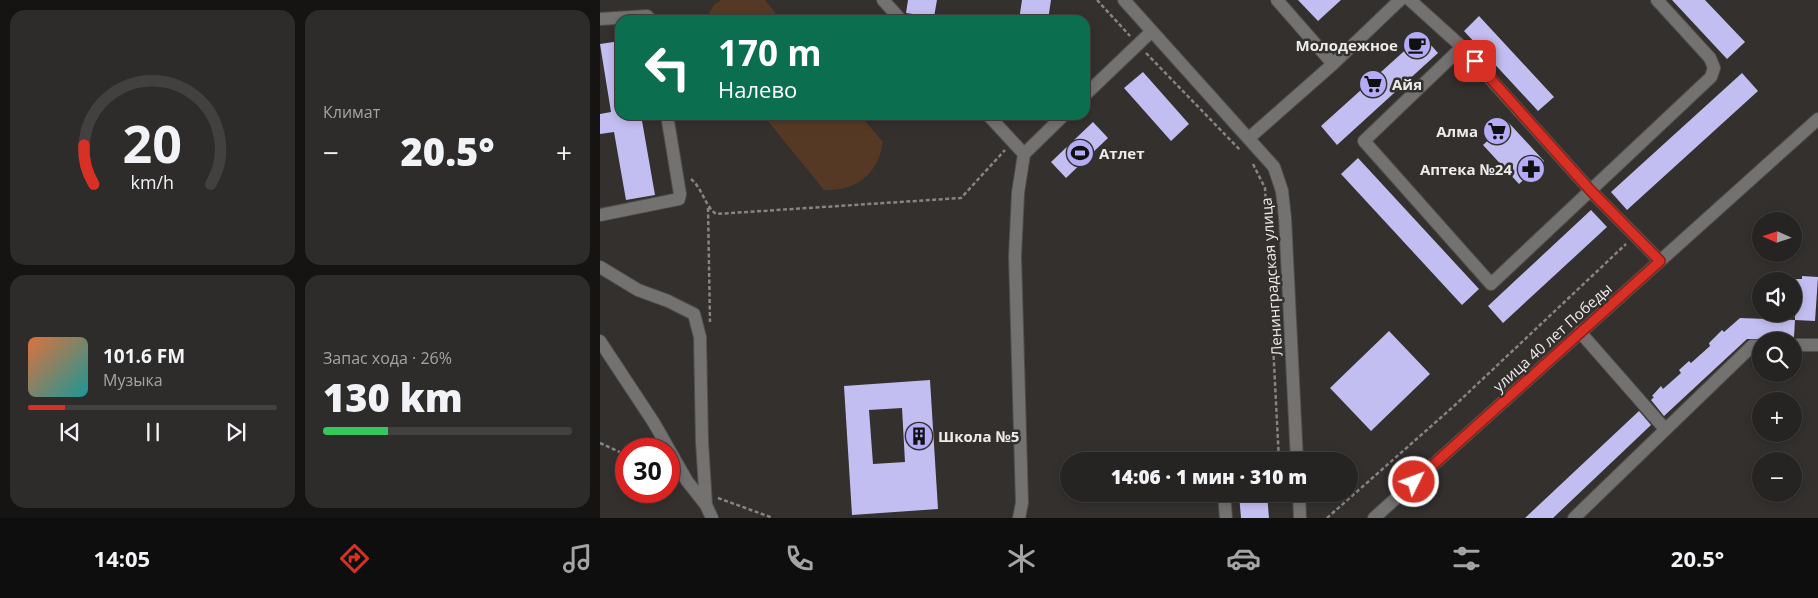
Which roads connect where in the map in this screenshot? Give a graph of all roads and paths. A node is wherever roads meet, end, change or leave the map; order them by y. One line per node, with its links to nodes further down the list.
1 (883, 0): 8 (street)
2 (1098, 0): 12 (path)
3 (1124, 0): 11 (street, Ленинградская улица)
4 (1277, 0): 14 (street)
5 (1400, 0): 14 (street)
6 (1410, 0): 13 (street)
7 (1657, 0): 26 (street)
8 (897, 11)
9 (615, 18): 10 (street)
10 (600, 19)
11 (1152, 31): 12 (street); 20 (street, Ленинградская улица)
12 (1138, 45): 15 (street); 23 (path)
13 (1462, 47): 26 (street); 26 (street)
14 (1333, 64): 20 (street)
15 (1090, 90)
16 (1818, 119): 30 (street, улица 40 лет Победы)
17 (668, 120): 25 (street)
18 (993, 120): 21 (street)
19 (1059, 120): 22 (street)
20 (1249, 138): 42 (street, Ленинградская улица)
21 (1013, 142): 22 (street); 27 (path)
22 (1024, 154): 48 (street)
23 (1245, 155)
24 (1252, 162): 41 (path)
25 (675, 164): 27 (path); 28 (street)
26 (1591, 191): 29 (street)
27 (708, 208): 32 (path)
28 (600, 215)
29 (1635, 236): 30 (street); 51 (path)
30 (1660, 261): 33 (street, улица 40 лет Победы)
31 (600, 267): 43 (street)
32 (710, 325)
33 (1580, 332): 38 (street); 52 (street, улица 40 лет Победы)
34 (600, 341): 43 (street)
35 (1802, 345): 36 (street)
36 (1818, 345)
37 (1752, 346): 38 (street)
38 (1665, 430): 53 (street)
39 (600, 444): 40 (path)
40 (615, 450)
41 (1278, 452)
42 (1297, 452)
43 (709, 501): 46 (street); 47 (path)
44 (1225, 502): 49 (street)
45 (1299, 502): 50 (street)
46 (712, 518)
47 (773, 518)
48 (1019, 518)
49 (1226, 518)
50 (1300, 518)
51 (1328, 518)
52 (1374, 518)
53 (1574, 518)

